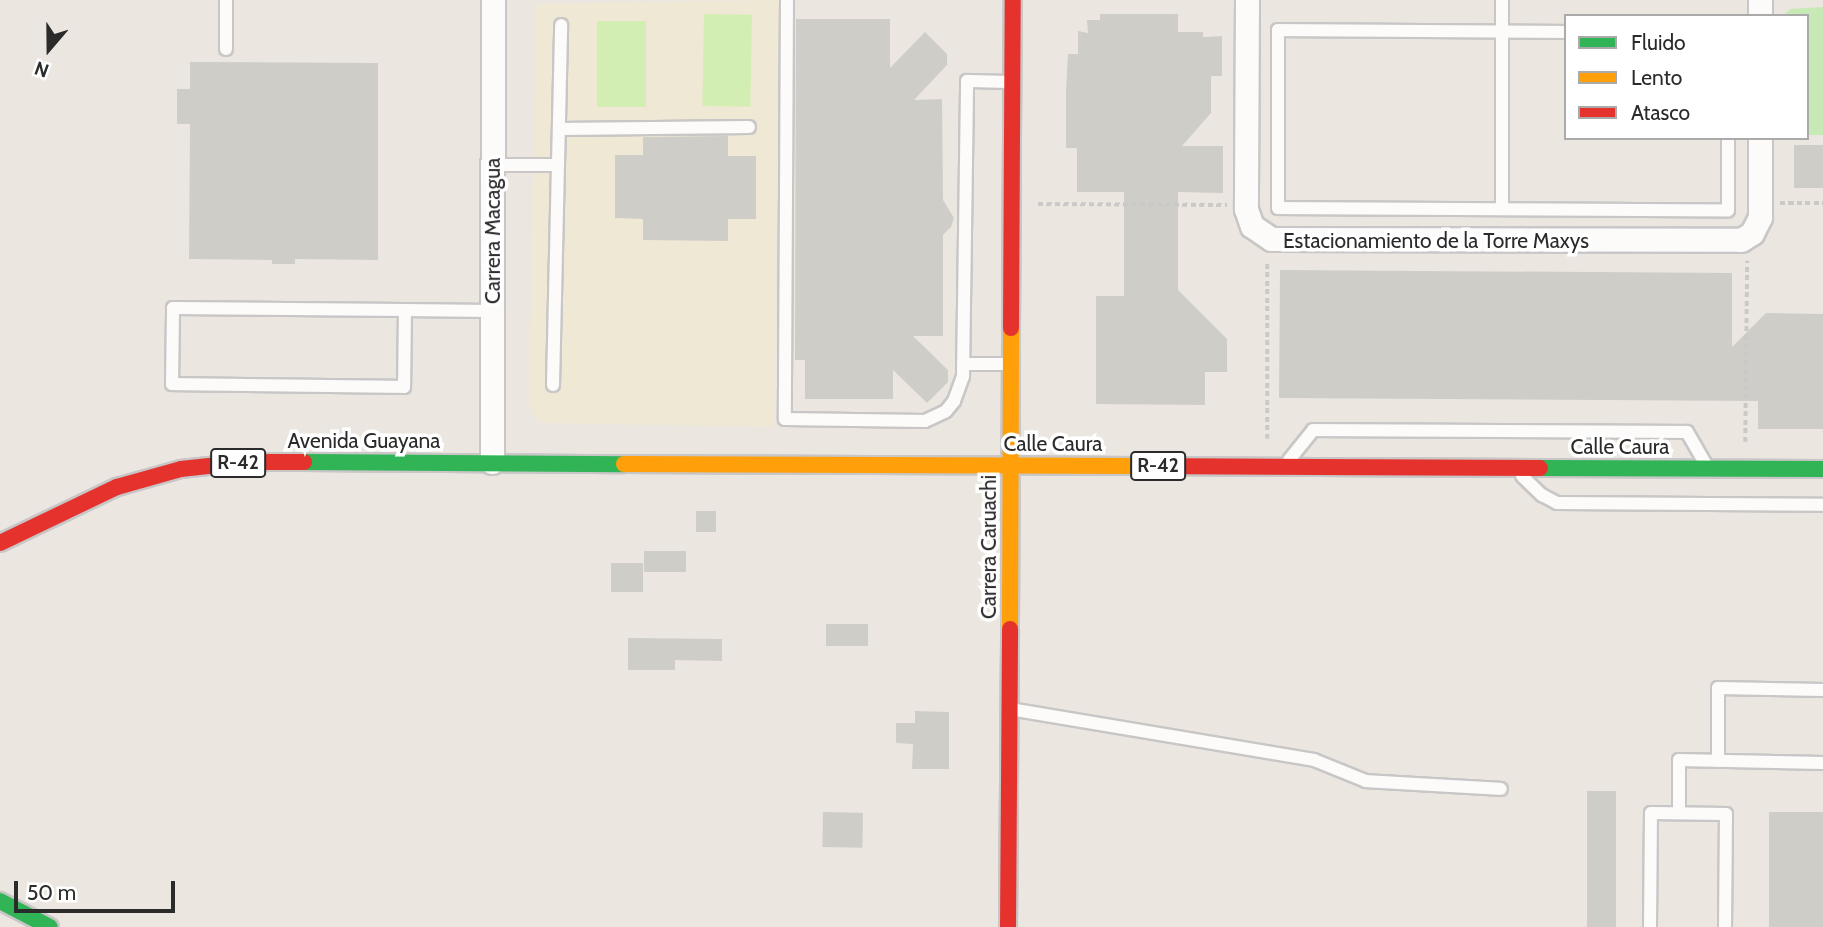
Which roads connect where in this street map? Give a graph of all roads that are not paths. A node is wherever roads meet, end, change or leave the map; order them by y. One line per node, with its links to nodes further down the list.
1 (226, 0): 10 (lane)
2 (493, 0): 16 (street, Carrera Macagua)
3 (787, 0): 21 (lane)
4 (1013, 0): 11 (main road, Carrera Caruachi)
5 (1247, 0): 15 (street, Estacionamiento de la Torre Maxys)
6 (1502, 0): 8 (lane)
7 (561, 25): 13 (lane)
8 (1502, 31): 9 (lane); 18 (lane); 18 (lane)
9 (1564, 32)
10 (226, 49)
11 (1012, 82): 21 (lane); 22 (main road, Carrera Caruachi)
12 (749, 127): 13 (lane)
13 (559, 129): 17 (lane)
14 (1728, 140): 18 (lane)
15 (1760, 140)
16 (493, 165): 17 (lane); 20 (street, Carrera Macagua)
17 (558, 165): 23 (lane)
18 (1502, 209)
19 (405, 310): 19 (lane); 20 (lane)
20 (492, 312): 24 (street, Carrera Macagua)
21 (963, 364): 22 (lane)
22 (1011, 364): 25 (main road, Carrera Caruachi)
23 (554, 385)
24 (492, 463): 25 (main road, Calle Caura / R-42); 31 (main road, Avenida Guayana / R-42)
25 (1010, 465): 26 (main road, Calle Caura / R-42); 35 (main road, Carrera Caruachi)
26 (1285, 466): 27 (main road, Calle Caura / R-42); 28 (lane)
27 (1513, 467): 28 (main road, Calle Caura / R-42); 30 (lane)
28 (1708, 468): 29 (main road, Calle Caura / R-42)
29 (1823, 469)
30 (1823, 505)
31 (27, 530): 32 (main road, Avenida Guayana / R-42); 33 (street)
32 (0, 543)
33 (0, 552)
34 (1823, 690): 36 (lane)
35 (1009, 708): 38 (lane); 44 (main road, Carrera Caruachi)
36 (1718, 761): 37 (lane); 39 (lane)
37 (1823, 763)
38 (1501, 789)
39 (1678, 813): 45 (lane); 46 (lane)
40 (0, 884): 43 (street)
41 (0, 901): 42 (main road)
42 (50, 927)
43 (57, 927)
44 (1008, 927)
45 (1650, 927)
46 (1725, 927)

